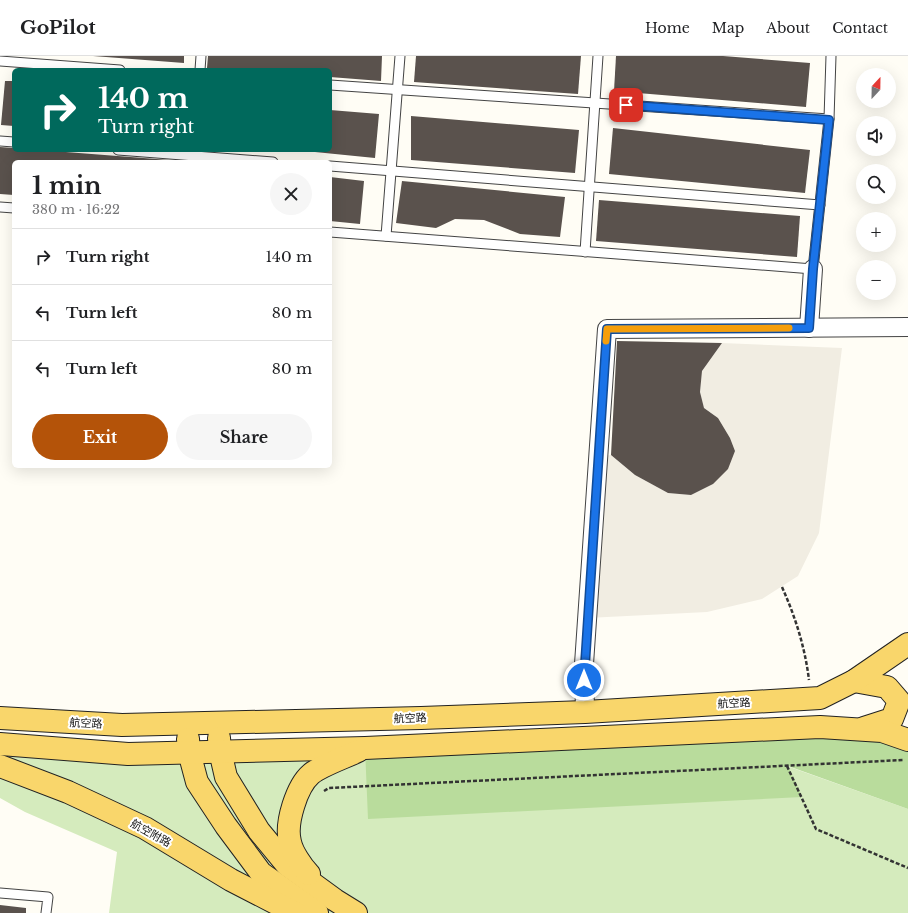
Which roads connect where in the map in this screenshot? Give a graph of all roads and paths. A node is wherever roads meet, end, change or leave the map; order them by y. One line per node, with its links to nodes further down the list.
1 (201, 56): 7 (lane)
2 (400, 56): 9 (lane)
3 (598, 56): 10 (lane)
4 (831, 56): 11 (lane)
5 (0, 61): 6 (lane)
6 (93, 68)
7 (200, 68)
8 (332, 85): 9 (lane)
9 (398, 89): 10 (lane); 18 (lane)
10 (595, 103): 11 (lane); 19 (lane)
11 (829, 120): 20 (lane)
12 (0, 141): 13 (lane)
13 (12, 142)
14 (143, 152): 15 (lane)
15 (194, 156): 16 (lane)
16 (247, 160)
17 (332, 166): 18 (lane)
18 (391, 171): 19 (lane); 24 (lane)
19 (590, 187): 20 (lane); 25 (lane)
20 (820, 205): 26 (lane)
21 (0, 207): 22 (lane)
22 (12, 208)
23 (332, 232): 24 (lane)
24 (386, 236): 25 (lane)
25 (585, 252): 26 (lane)
26 (813, 269): 28 (street)
27 (908, 327): 28 (street)
28 (809, 328): 33 (street)
29 (782, 586): 32 (path)
30 (908, 644): 31 (main road)
31 (854, 680): 32 (main road); 37 (main road)
32 (815, 698): 33 (main road, 航空路)
33 (585, 712): 35 (main road, 航空路)
34 (0, 718): 36 (main road, 航空路)
35 (219, 723): 36 (main road, 航空路); 41 (main road)
36 (186, 724): 42 (main road)
37 (860, 730): 38 (main road); 40 (main road)
38 (908, 740)
39 (0, 744): 42 (main road)
40 (365, 748): 41 (main road); 49 (main road)
41 (220, 751): 42 (main road); 49 (main road)
42 (189, 752): 52 (main road)
43 (908, 760): 45 (path)
44 (0, 766): 51 (main road, 航空附路)
45 (787, 766): 46 (path); 47 (path)
46 (322, 792)
47 (908, 868)
48 (0, 893): 50 (lane)
49 (335, 900): 53 (main road)
50 (46, 913)
51 (295, 913)
52 (317, 913)
53 (356, 913)

